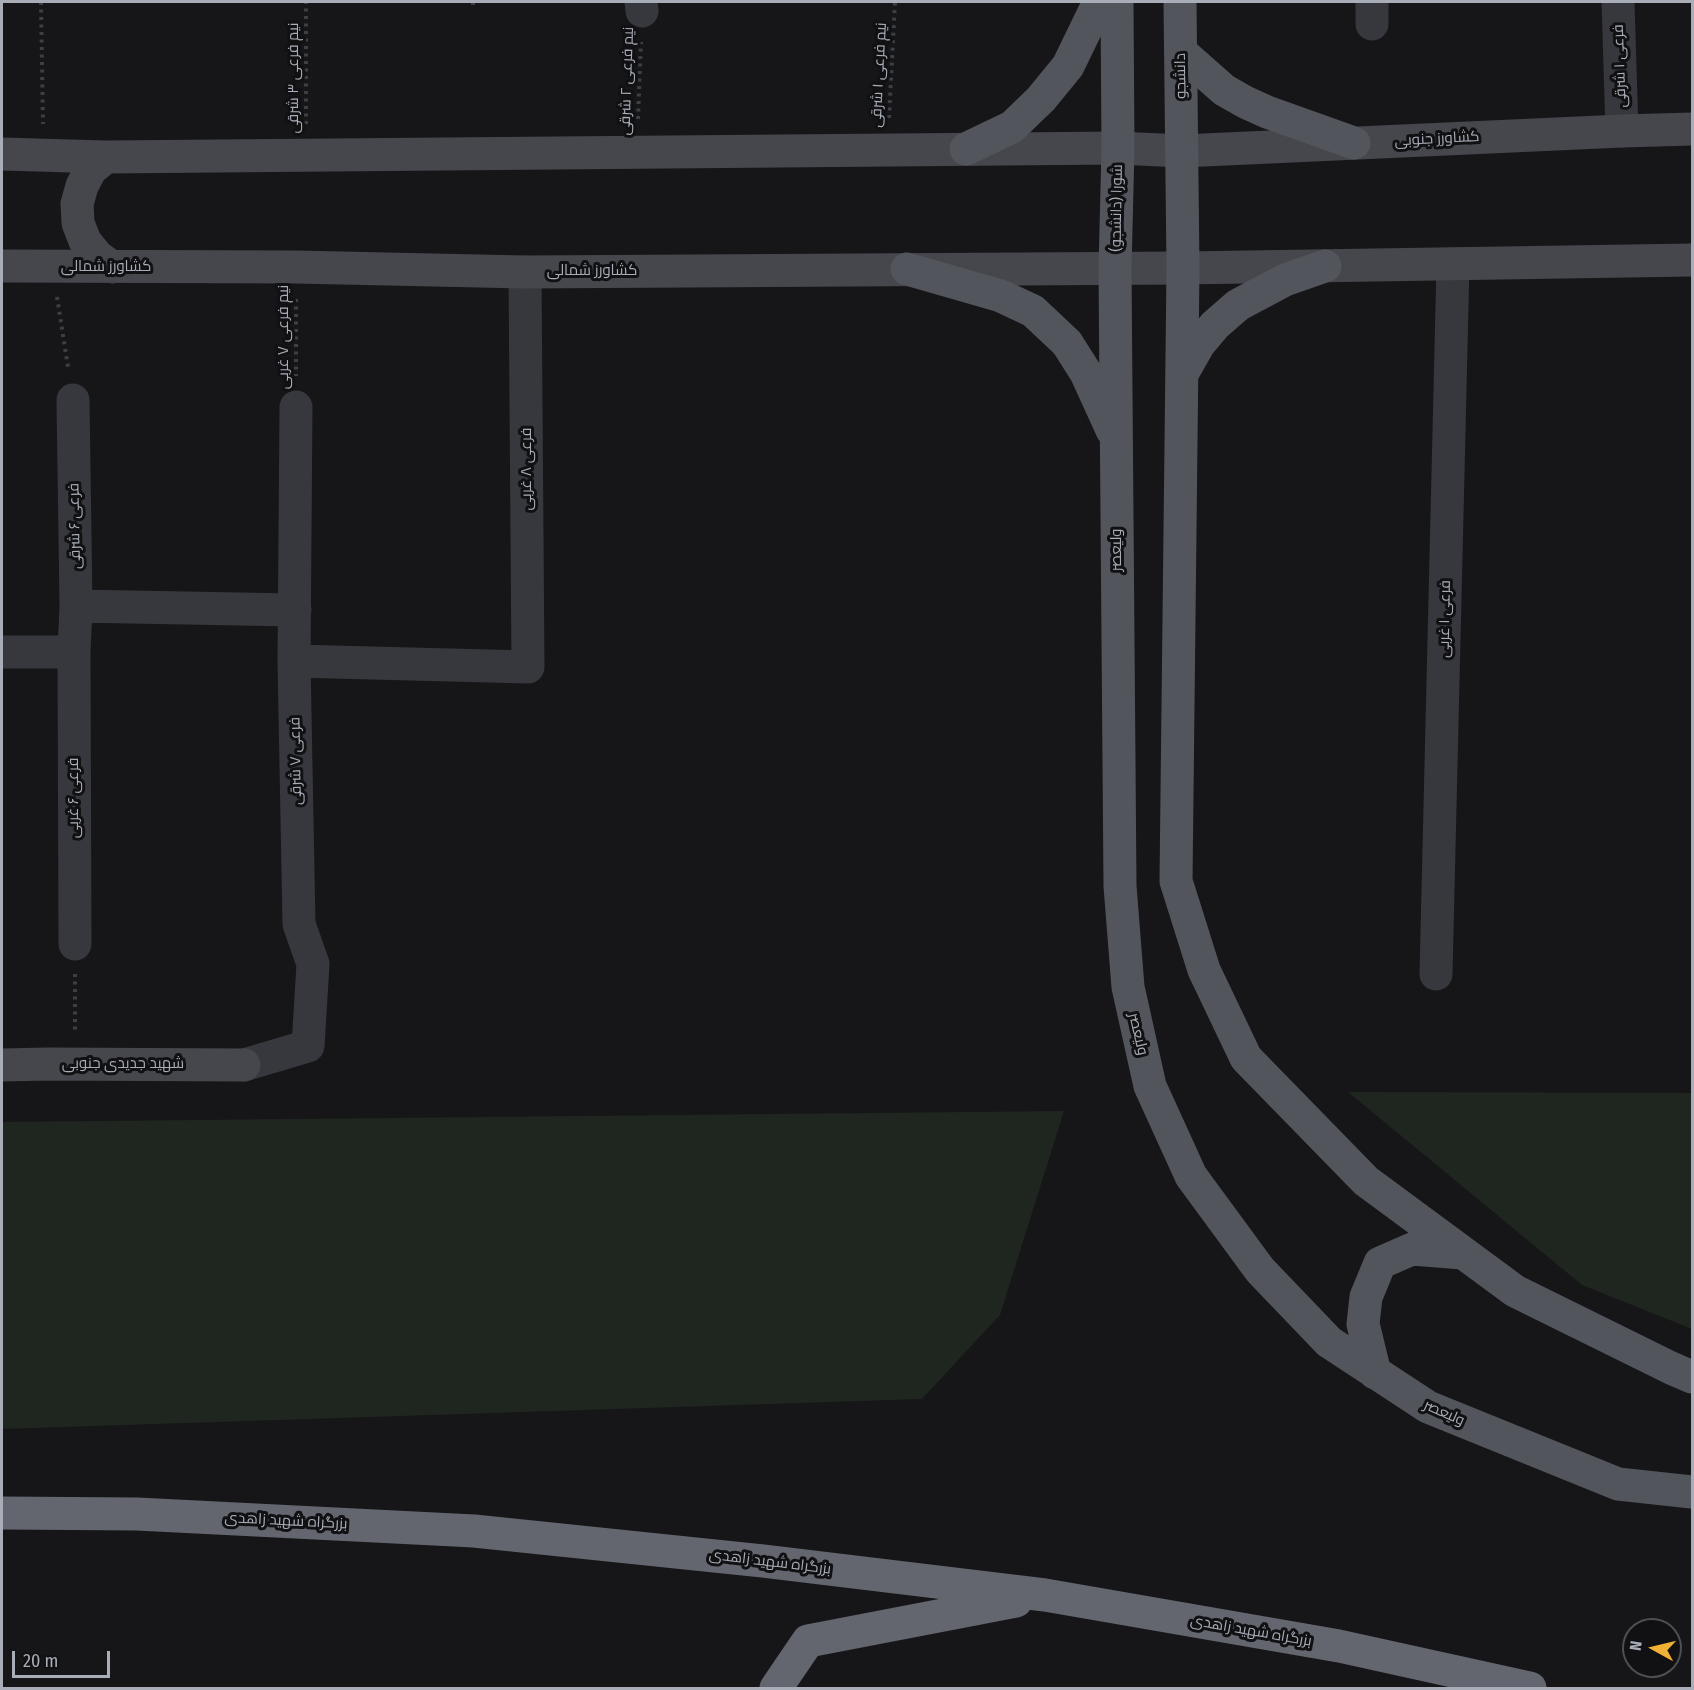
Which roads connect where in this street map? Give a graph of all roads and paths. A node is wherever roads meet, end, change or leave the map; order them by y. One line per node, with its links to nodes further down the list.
1 (41, 2): 19 (path)
2 (306, 2): 20 (path, نیم فرعی ۳ شرقی)
3 (895, 2): 15 (path, نیم فرعی ۱ شرقی)
4 (1099, 2): 14 (main road)
5 (1117, 2): 13 (main road)
6 (1180, 2): 9 (main road, دانشجو)
7 (1618, 2): 11 (street, فرعی ۱ شرقی)
8 (642, 6): 17 (path, نیم فرعی ۲ شرقی)
9 (1181, 52): 12 (main road); 16 (main road, دانشجو)
10 (1692, 129): 11 (main road, کشاورز جنوبی)
11 (1622, 131): 12 (main road, کشاورز جنوبی)
12 (1354, 143): 16 (main road, کشاورز جنوبی)
13 (1118, 147): 14 (main road); 16 (main road); 31 (main road, شورا (دانشجو))
14 (966, 149): 15 (main road)
15 (888, 150): 17 (main road)
16 (1182, 150): 29 (main road)
17 (637, 152): 20 (main road)
18 (2, 154): 19 (main road)
19 (43, 155): 21 (main road)
20 (305, 155): 21 (main road)
21 (106, 157): 27 (main road)
22 (1692, 260): 23 (main road)
23 (1453, 264): 25 (main road); 43 (street, فرعی ۱ غربی)
24 (2, 266): 26 (main road, کشاورز شمالی)
25 (1324, 266): 29 (main road); 33 (main road)
26 (52, 267): 27 (main road, کشاورز شمالی); 34 (path)
27 (112, 267): 28 (main road, کشاورز شمالی)
28 (296, 267): 32 (main road, کشاورز شمالی); 35 (path, نیم فرعی ۷ غربی)
29 (1183, 268): 31 (main road, کشاورز شمالی); 33 (main road)
30 (907, 269): 31 (main road, کشاورز شمالی); 32 (main road, کشاورز شمالی); 36 (main road)
31 (1115, 269): 36 (main road, ولیعصر)
32 (525, 272): 41 (street, فرعی ۸ غربی)
33 (1182, 374): 47 (main road)
34 (74, 400): 37 (street, فرعی ۶ شرقی)
35 (296, 407): 38 (street, فرعی ۷ شرقی)
36 (1116, 439): 48 (main road, ولیعصر)
37 (76, 606): 38 (street); 40 (street, فرعی ۶ شرقی)
38 (295, 610): 41 (street, فرعی ۷ شرقی)
39 (2, 652): 40 (street)
40 (74, 652): 42 (street, فرعی ۶ غربی)
41 (294, 661): 46 (street, فرعی ۷ شرقی)
42 (75, 944): 44 (path)
43 (1436, 974)
44 (75, 1064): 45 (main road, شهید جدیدی جنوبی); 46 (main road, شهید جدیدی جنوبی)
45 (2, 1065)
46 (244, 1065)
47 (1463, 1253): 48 (main road); 49 (main road)
48 (1375, 1373): 50 (main road, ولیعصر)
49 (1692, 1377)
50 (1692, 1492)
51 (2, 1514): 52 (highway, بزرگراه شهید زاهدی)
52 (1045, 1595): 53 (highway); 54 (highway, بزرگراه شهید زاهدی)
53 (776, 1689)
54 (1530, 1689)

